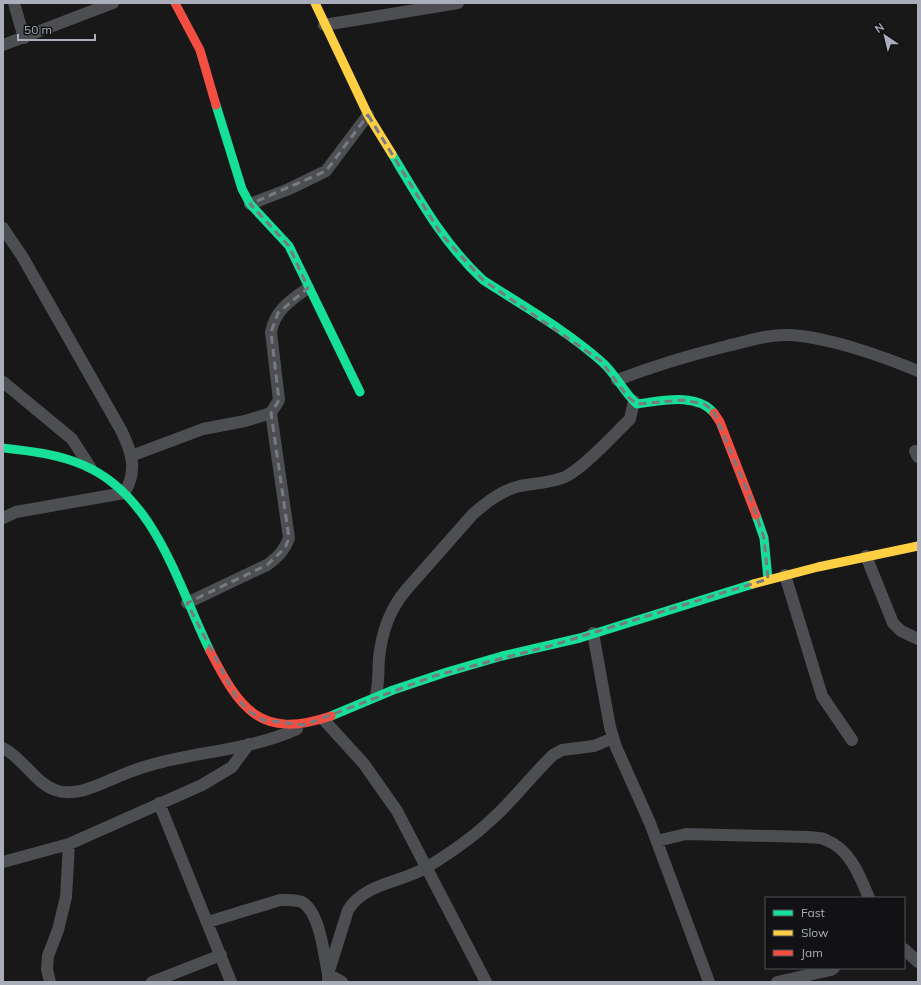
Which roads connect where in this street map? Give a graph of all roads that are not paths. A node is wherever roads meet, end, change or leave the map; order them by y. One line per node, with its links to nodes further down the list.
1 (14, 3): 7 (street)
2 (114, 3): 7 (street)
3 (175, 3): 10 (main road)
4 (315, 3): 6 (main road)
5 (458, 3): 6 (street)
6 (324, 25): 9 (main road)
7 (24, 38): 8 (street)
8 (3, 45)
9 (368, 115): 10 (street); 14 (main road)
10 (250, 204): 12 (main road)
11 (3, 228): 20 (street)
12 (308, 288): 16 (main road); 18 (street)
13 (918, 371): 14 (street)
14 (617, 380): 17 (main road)
15 (3, 382): 21 (street)
16 (360, 392)
17 (634, 401): 27 (main road); 31 (street)
18 (271, 413): 20 (street); 28 (street)
19 (3, 448): 21 (main road)
20 (131, 456): 22 (street)
21 (91, 469): 22 (main road)
22 (124, 493): 23 (street); 28 (main road)
23 (3, 518)
24 (918, 546): 25 (main road)
25 (866, 556): 26 (main road); 30 (street)
26 (785, 574): 27 (main road); 35 (street)
27 (768, 579): 29 (main road)
28 (187, 603): 33 (main road)
29 (593, 632): 31 (main road); 34 (street)
30 (918, 639)
31 (376, 695): 32 (main road)
32 (324, 720): 33 (main road); 42 (street)
33 (304, 725): 36 (street)
34 (613, 738): 39 (street); 42 (street)
35 (852, 740)
36 (249, 744): 37 (street); 38 (street)
37 (3, 748)
38 (159, 803): 40 (street); 44 (street)
39 (657, 841): 43 (street); 55 (street)
40 (69, 844): 41 (street); 50 (street)
41 (3, 862)
42 (428, 867): 49 (street); 54 (street)
43 (869, 897)
44 (208, 922): 46 (street); 49 (street)
45 (905, 950): 47 (street)
46 (221, 955): 51 (street); 52 (street)
47 (918, 962)
48 (830, 969): 56 (street)
49 (328, 978): 53 (street)
50 (50, 982)
51 (152, 982)
52 (231, 982)
53 (342, 982)
54 (486, 982)
55 (709, 982)
56 (777, 982)

